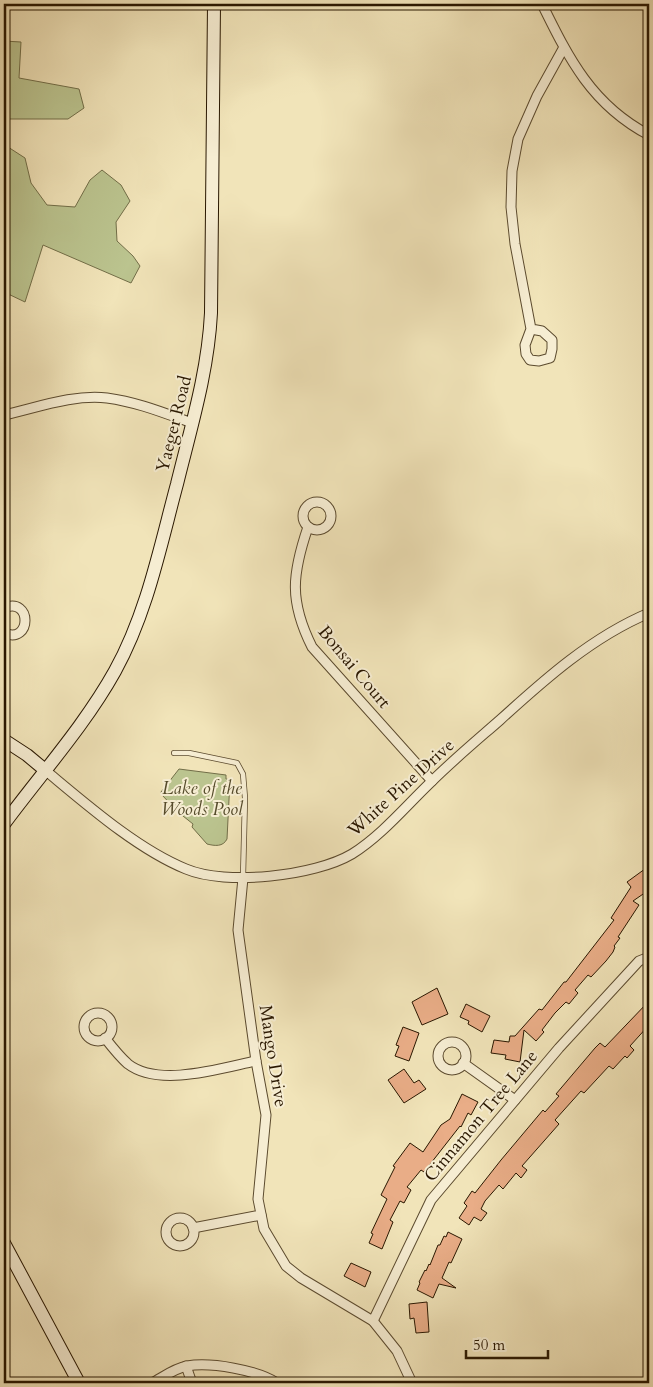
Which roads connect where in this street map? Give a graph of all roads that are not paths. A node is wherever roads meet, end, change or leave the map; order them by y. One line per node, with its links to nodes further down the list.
1 (214, 4): 7 (street, Yaeger Road)
2 (542, 4): 3 (street)
3 (564, 49): 4 (street); 5 (street)
4 (649, 135)
5 (532, 329)
6 (4, 415): 7 (street)
7 (192, 423): 14 (street, Yaeger Road)
8 (308, 527): 15 (street, Bonsai Court)
9 (4, 606): 11 (street)
10 (649, 613): 15 (street, White Pine Drive)
11 (4, 633)
12 (4, 740): 14 (street)
13 (174, 753): 17 (lane)
14 (45, 770): 16 (street, Yaeger Road); 17 (street, White Pine Drive)
15 (432, 781): 17 (street, White Pine Drive)
16 (4, 824)
17 (243, 878): 20 (street, Mango Drive)
18 (649, 957): 22 (street, Cinnamon Tree Lane)
19 (105, 1038): 20 (street)
20 (256, 1062): 23 (street, Mango Drive)
21 (464, 1064): 22 (street)
22 (515, 1100): 26 (street, Cinnamon Tree Lane)
23 (261, 1215): 24 (street); 26 (street, Mango Drive)
24 (193, 1228)
25 (4, 1243): 28 (street)
26 (373, 1321): 32 (street, Mango Drive)
27 (186, 1366): 29 (street); 30 (street); 31 (street)
28 (75, 1382)
29 (152, 1383)
30 (192, 1383)
31 (277, 1383)
32 (412, 1383)

